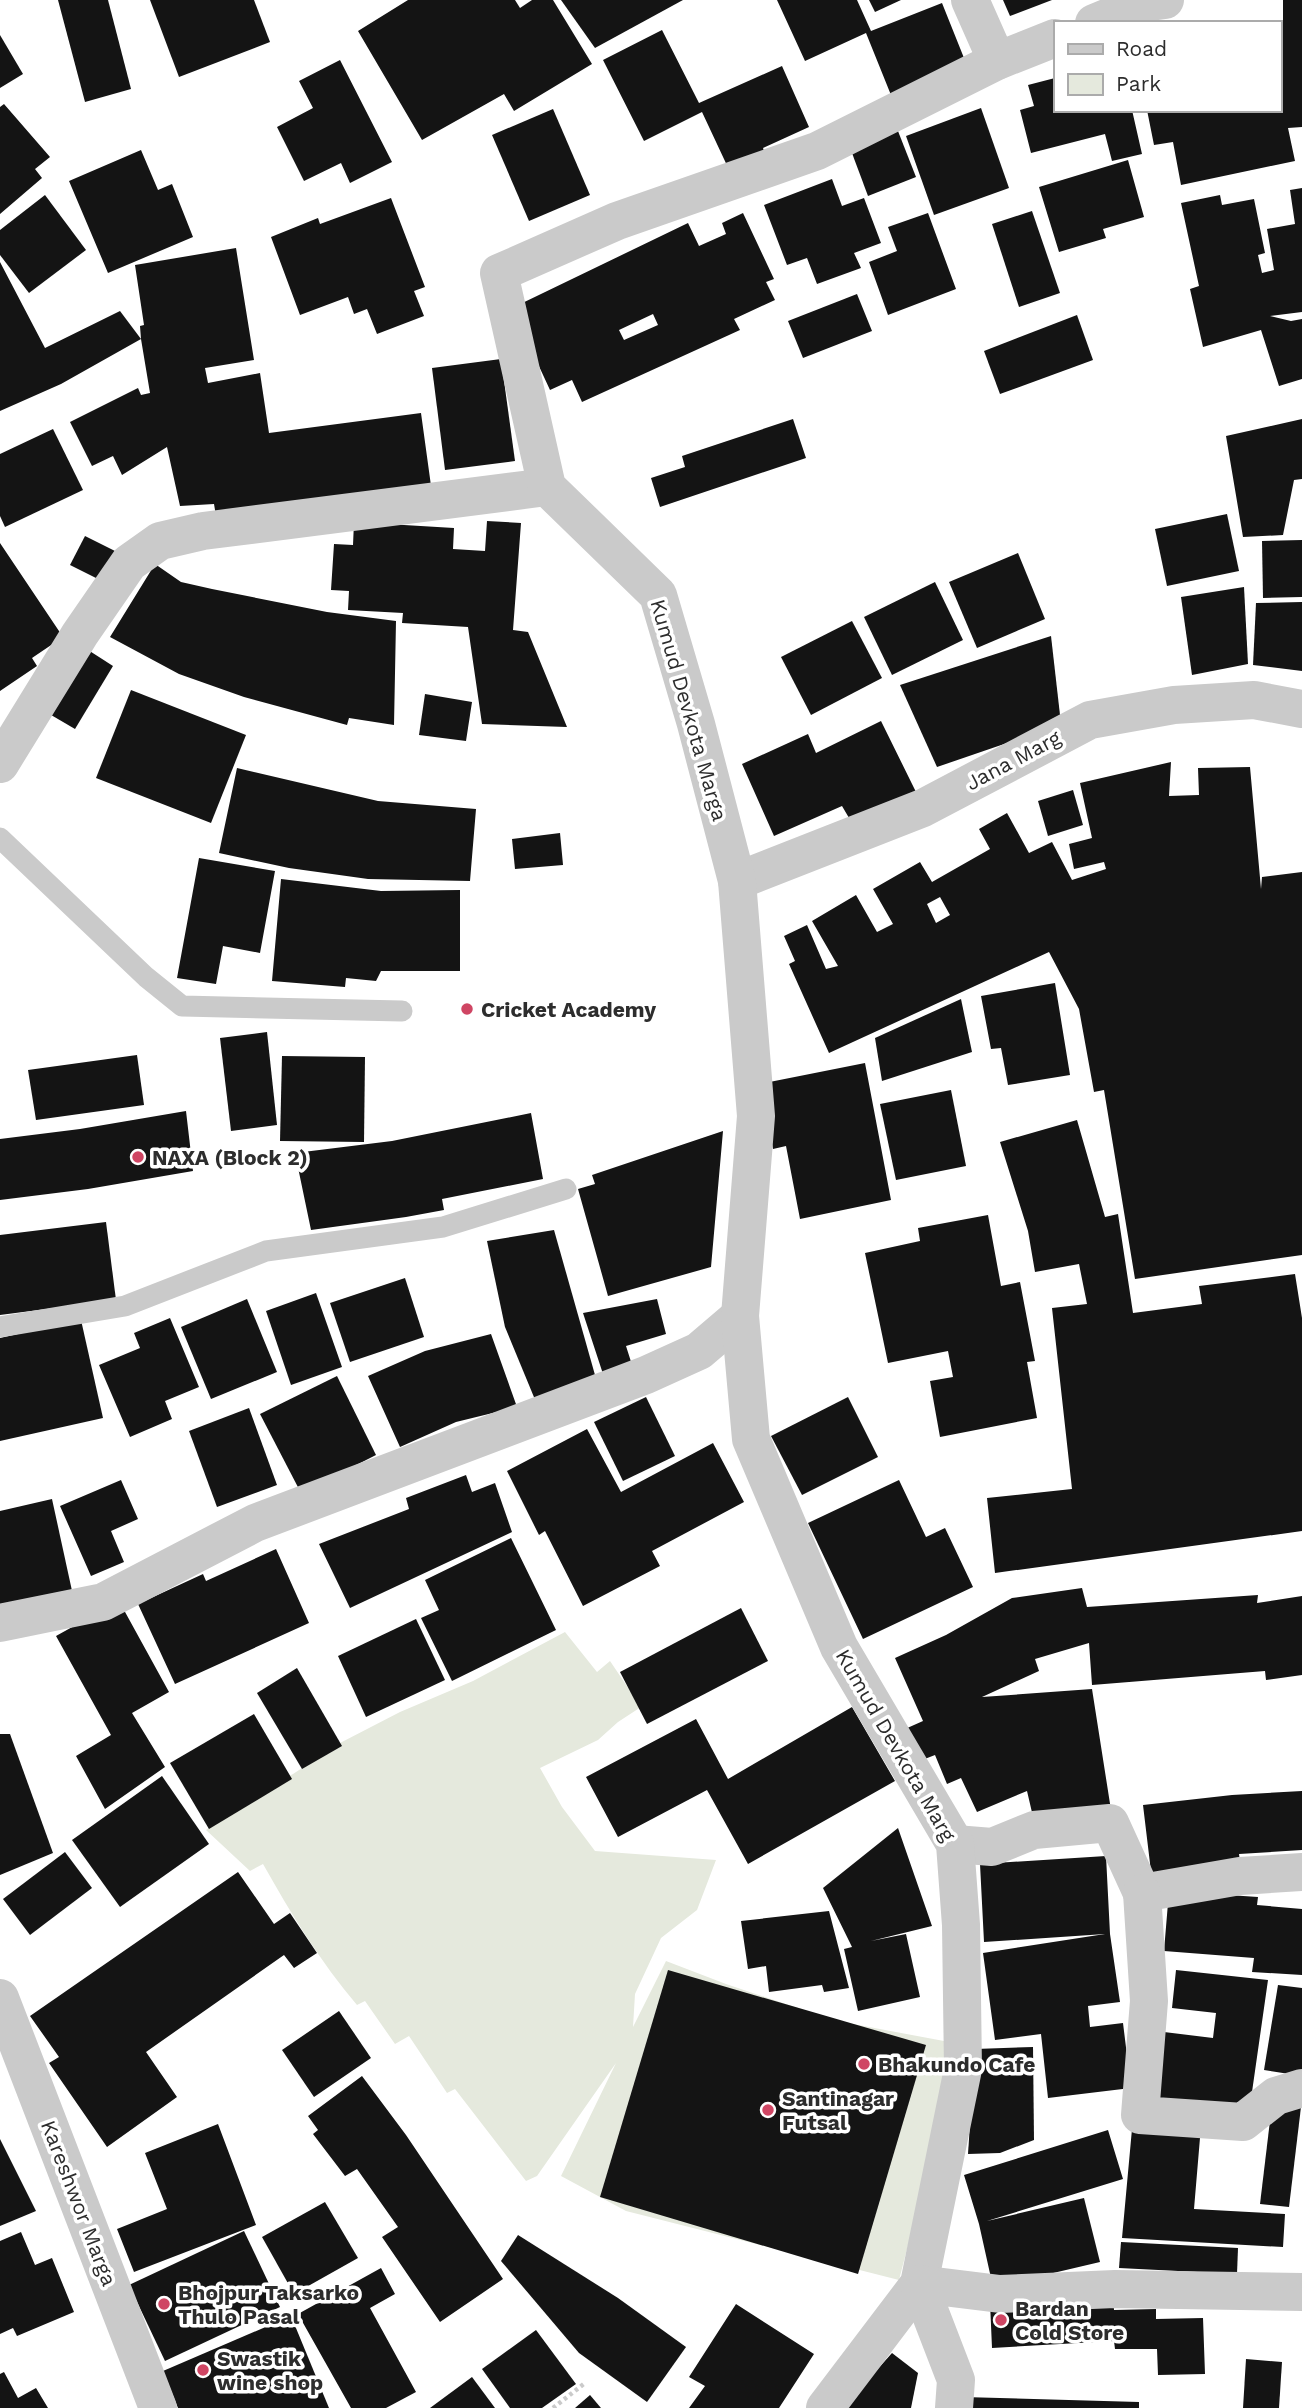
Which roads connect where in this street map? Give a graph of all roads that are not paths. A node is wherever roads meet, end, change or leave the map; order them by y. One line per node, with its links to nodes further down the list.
1 (970, 0): 5 (street)
2 (1165, 0): 3 (street)
3 (1099, 21)
4 (1054, 38): 5 (street)
5 (997, 61): 6 (street)
6 (547, 487): 8 (street); 10 (street, Kumud Devkota Marga)
7 (1302, 709): 10 (street, Jana Marg)
8 (0, 764)
9 (0, 838): 11 (lane)
10 (737, 881): 13 (street, Kumud Devkota Marga)
11 (402, 1011)
12 (566, 1189): 14 (lane)
13 (740, 1316): 15 (street); 16 (street, Kumud Devkota Marg)
14 (0, 1327)
15 (0, 1623)
16 (955, 1844): 18 (street); 21 (street, Kumud Devkota Marg)
17 (1302, 1872): 18 (street)
18 (1142, 1893): 20 (street)
19 (0, 2000): 23 (street, Kareshwor Marga)
20 (1302, 2088)
21 (919, 2284): 22 (street); 24 (street, Kumud Devkota Marg); 25 (street)
22 (1302, 2292)
23 (158, 2408)
24 (825, 2408)
25 (954, 2408)

